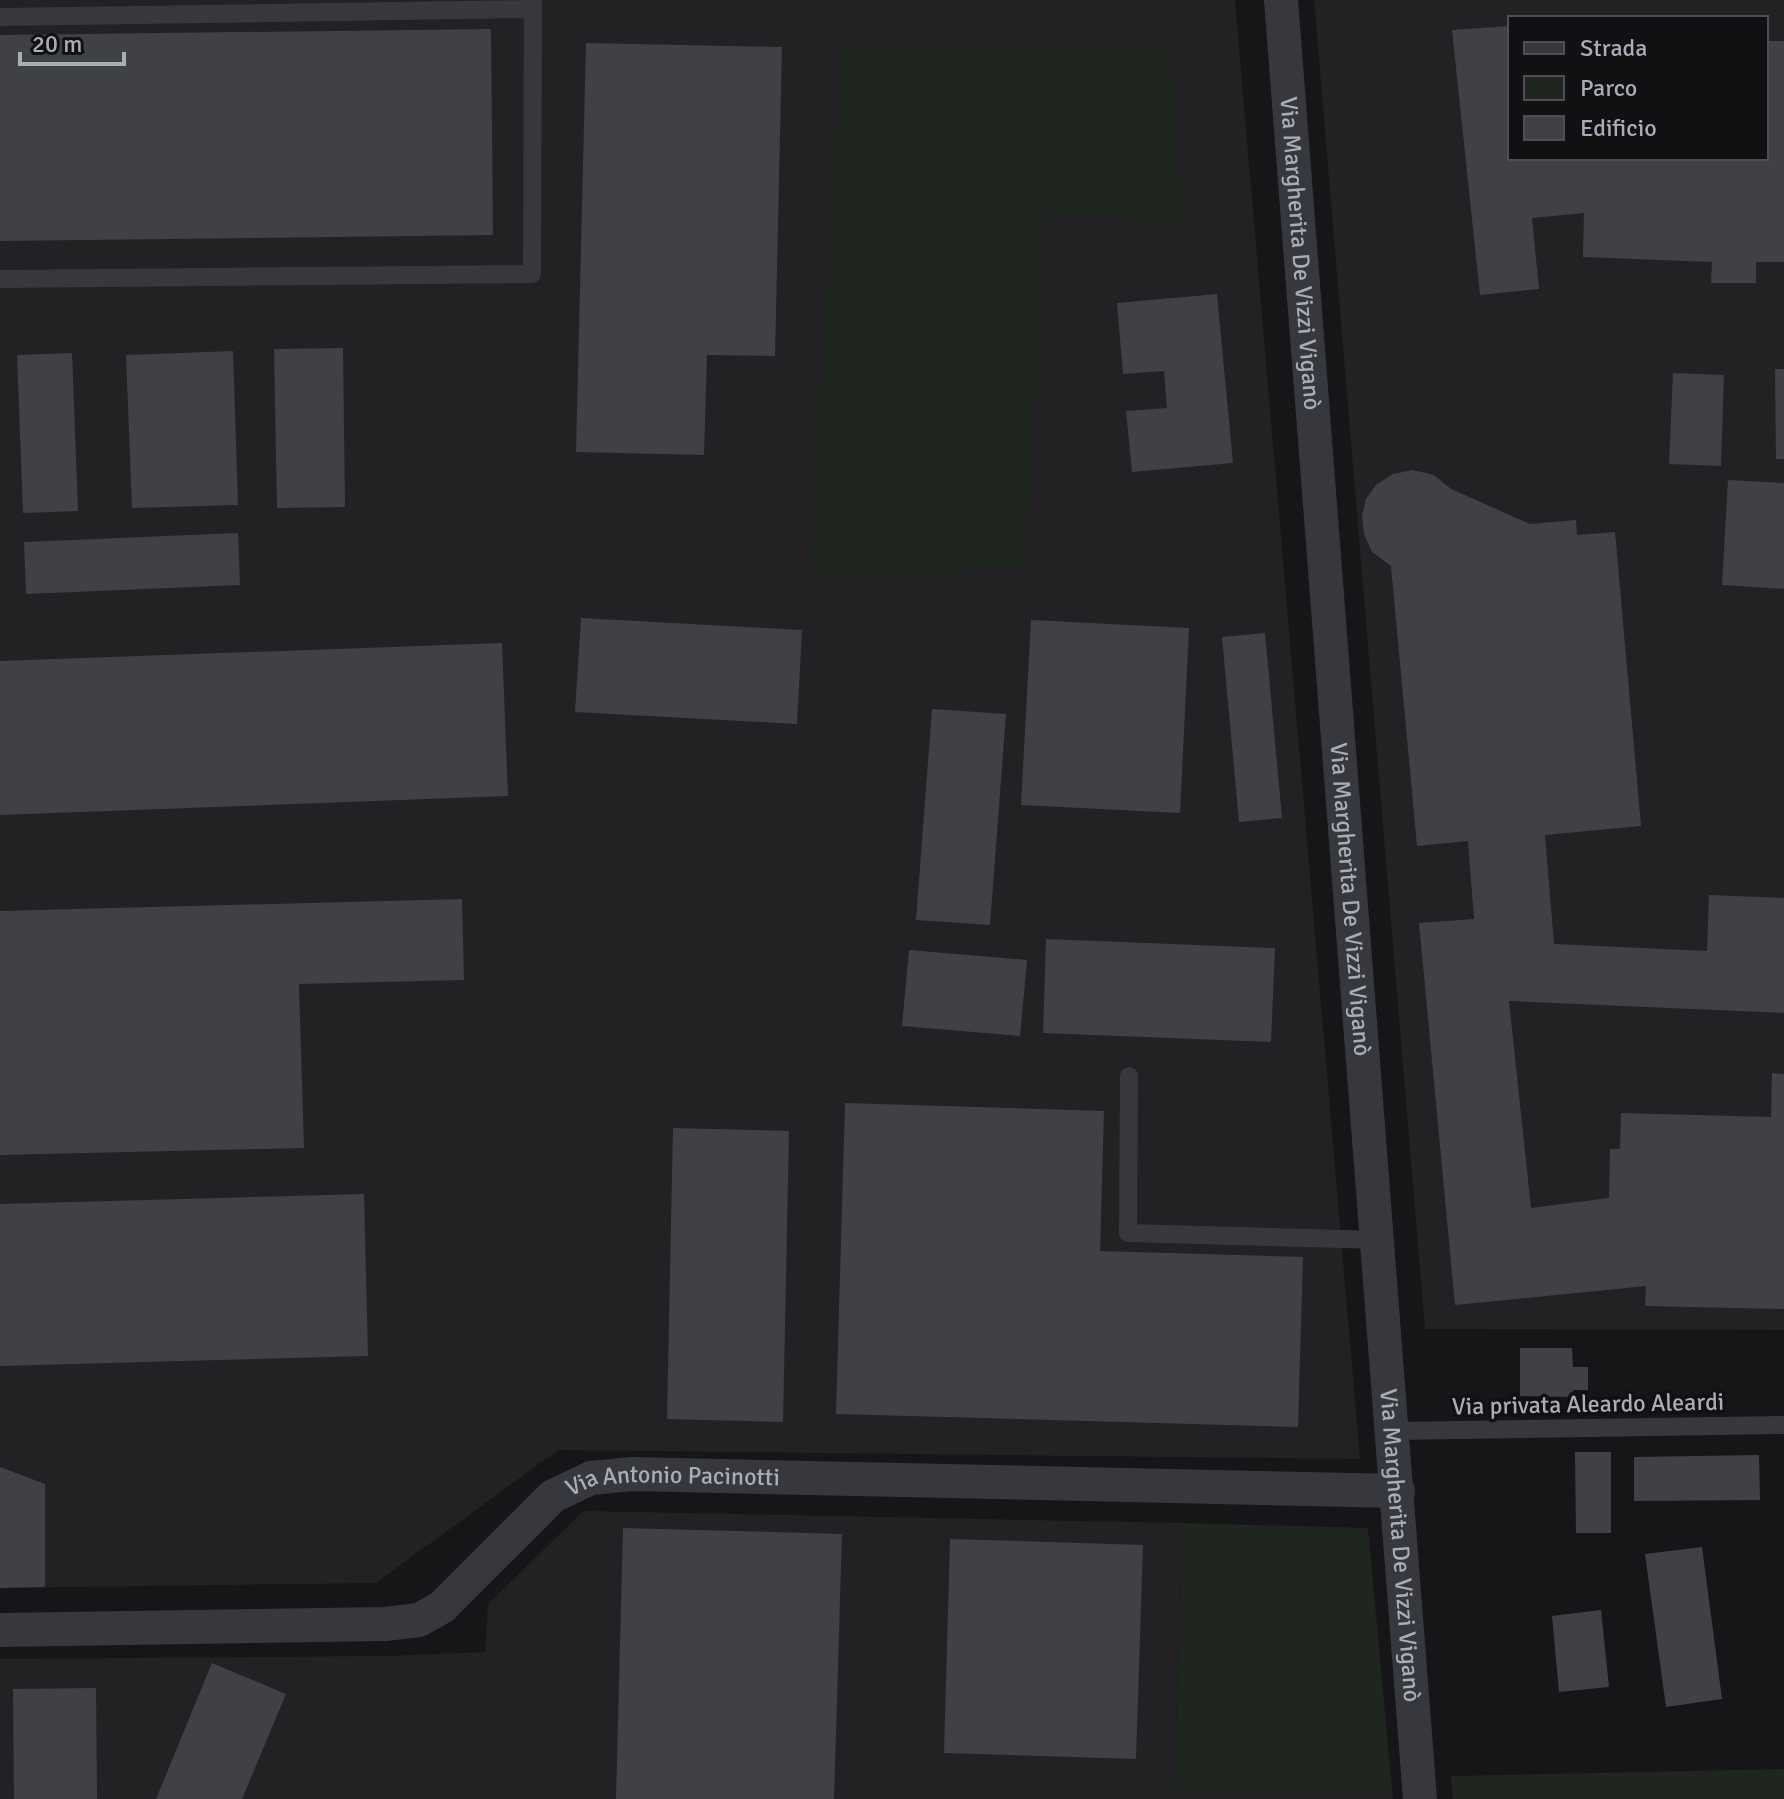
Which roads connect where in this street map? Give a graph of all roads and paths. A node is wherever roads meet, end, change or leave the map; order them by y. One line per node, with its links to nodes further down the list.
1 (1281, 0): 6 (street, Via Margherita De Vizzi Viganò)
2 (533, 4): 3 (lane); 4 (lane)
3 (0, 17)
4 (0, 279)
5 (1129, 1076): 6 (lane)
6 (1379, 1240): 8 (street, Via Margherita De Vizzi Viganò)
7 (1784, 1425): 8 (lane, Via privata Aleardo Aleardi)
8 (1394, 1431): 9 (street, Via Margherita De Vizzi Viganò)
9 (1398, 1491): 10 (street, Via Antonio Pacinotti); 11 (street, Via Margherita De Vizzi Viganò)
10 (0, 1630)
11 (1420, 1799)

